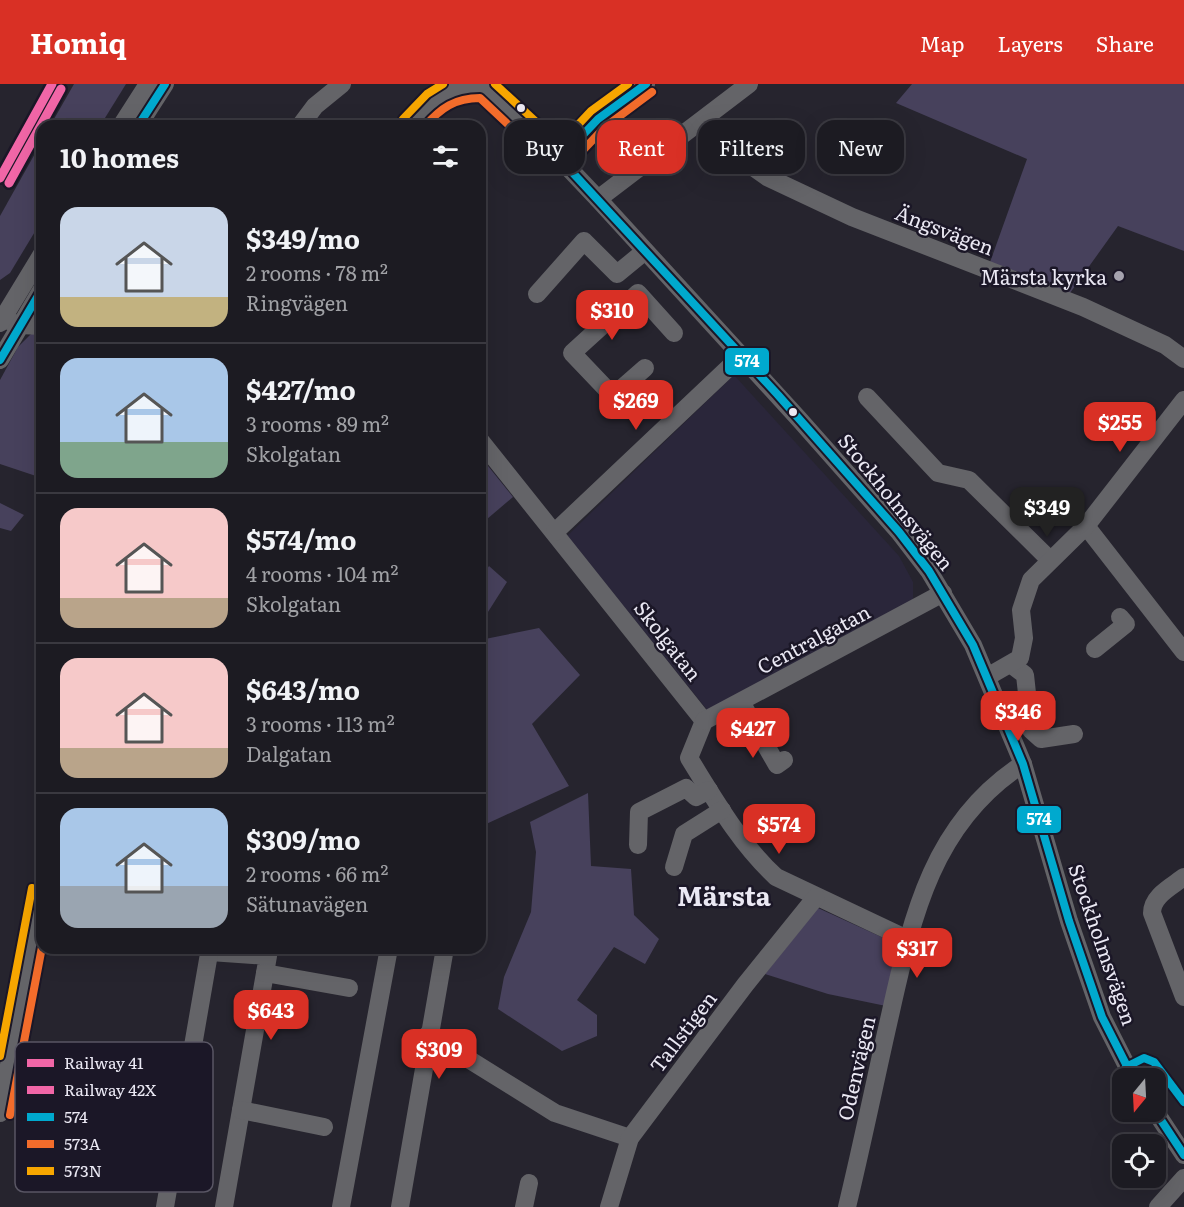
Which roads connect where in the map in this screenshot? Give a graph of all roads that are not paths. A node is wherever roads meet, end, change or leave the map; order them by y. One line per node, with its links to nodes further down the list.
1 (148, 84): 6 (street)
2 (165, 84): 7 (street)
3 (342, 84): 8 (street)
4 (749, 84): 11 (street)
5 (642, 85): 13 (street)
6 (125, 120)
7 (142, 120)
8 (304, 120)
9 (417, 120): 10 (street, Stockholmsvägen)
10 (519, 120)
11 (705, 120)
12 (698, 126): 16 (street)
13 (585, 133)
14 (575, 174): 16 (street, Stockholmsvägen)
15 (763, 174): 25 (street, Ängsvägen)
16 (598, 199): 17 (street, Stockholmsvägen)
17 (645, 251): 19 (street); 24 (street, Stockholmsvägen)
18 (36, 263): 21 (street)
19 (537, 294)
20 (36, 304): 22 (street)
21 (2, 314): 22 (street)
22 (30, 318): 26 (street)
23 (674, 333): 27 (street)
24 (741, 356): 32 (street); 34 (street, Stockholmsvägen)
25 (1184, 359)
26 (0, 360)
27 (645, 368)
28 (867, 397): 33 (street)
29 (1184, 400): 31 (street)
30 (486, 447): 32 (street, Skolgatan)
31 (1086, 526): 33 (street); 37 (street)
32 (555, 532): 41 (street, Skolgatan)
33 (1050, 560): 38 (street)
34 (943, 593): 39 (street, Stockholmsvägen); 40 (street, Centralgatan)
35 (1120, 617): 36 (street)
36 (1095, 649)
37 (1184, 652)
38 (1012, 665): 39 (street); 42 (street)
39 (987, 677): 44 (street, Stockholmsvägen)
40 (741, 702): 41 (street, Centralgatan); 43 (street)
41 (704, 721): 45 (street)
42 (1074, 734)
43 (784, 760)
44 (1023, 764): 52 (street, Odenvägen); 62 (street, Stockholmsvägen)
45 (709, 790): 46 (street); 47 (street)
46 (722, 810): 48 (street); 50 (street)
47 (638, 845)
48 (674, 867)
49 (1184, 877): 59 (street)
50 (816, 897): 52 (street); 67 (street, Tallstigen)
51 (36, 922): 64 (street)
52 (907, 939): 78 (street, Odenvägen)
53 (209, 954): 61 (street)
54 (249, 954): 57 (street)
55 (388, 954): 74 (street)
56 (444, 954): 60 (street)
57 (265, 973): 58 (street); 63 (street)
58 (349, 988)
59 (1184, 997)
60 (428, 1034): 67 (street); 75 (street)
61 (194, 1042)
62 (1128, 1068)
63 (241, 1110): 66 (street); 73 (street)
64 (0, 1113)
65 (1162, 1122): 68 (street)
66 (324, 1127)
67 (630, 1138): 77 (street, Tallstigen)
68 (1184, 1155)
69 (1184, 1178): 79 (street)
70 (530, 1183): 76 (street)
71 (168, 1192): 72 (street)
72 (165, 1207)
73 (224, 1207)
74 (341, 1207)
75 (400, 1207)
76 (524, 1207)
77 (609, 1207)
78 (847, 1207)
79 (1158, 1207)

